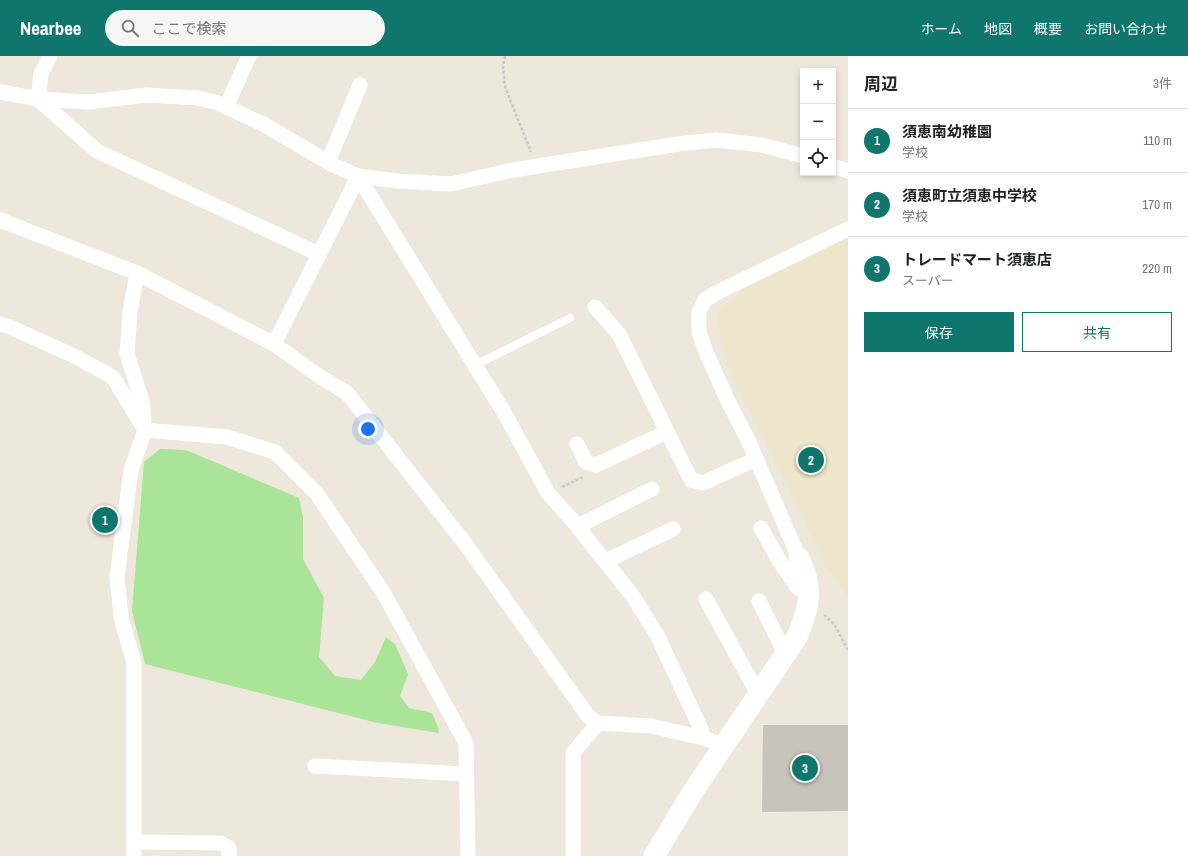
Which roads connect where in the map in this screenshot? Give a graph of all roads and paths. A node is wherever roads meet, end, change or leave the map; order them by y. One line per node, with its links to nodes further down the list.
1 (50, 56): 6 (street)
2 (249, 56): 7 (street)
3 (506, 56): 10 (path)
4 (360, 85): 9 (street)
5 (2, 95): 6 (street)
6 (38, 99): 7 (street); 16 (street)
7 (226, 107): 9 (street)
8 (800, 155): 10 (street)
9 (328, 162): 13 (street)
10 (537, 166): 13 (street)
11 (836, 167): 12 (street)
12 (848, 171)
13 (358, 176): 16 (street); 22 (street)
14 (0, 220): 17 (street)
15 (848, 228): 26 (street)
16 (319, 254): 21 (street)
17 (137, 273): 21 (street); 23 (street)
18 (595, 308): 24 (street)
19 (570, 318): 22 (lane)
20 (0, 324): 23 (street)
21 (274, 344): 41 (street)
22 (475, 365): 29 (street)
23 (145, 430): 45 (street); 46 (street)
24 (667, 432): 26 (street); 27 (street)
25 (577, 444): 27 (street)
26 (756, 458): 33 (street)
27 (596, 464): 29 (path)
28 (652, 489): 30 (street)
29 (548, 492): 30 (street)
30 (578, 526): 34 (street)
31 (761, 528): 35 (street)
32 (673, 529): 34 (street)
33 (799, 558): 35 (street)
34 (606, 561): 42 (street)
35 (808, 598): 38 (path); 39 (street)
36 (706, 599): 40 (street)
37 (759, 601): 39 (street)
38 (848, 650)
39 (785, 653): 40 (street)
40 (758, 694): 43 (street)
41 (598, 723): 42 (street); 49 (street)
42 (703, 738): 43 (street)
43 (724, 745): 50 (street)
44 (315, 766): 45 (street)
45 (466, 774): 48 (street)
46 (134, 849): 47 (street)
47 (229, 856)
48 (468, 856)
49 (573, 856)
50 (654, 856)

